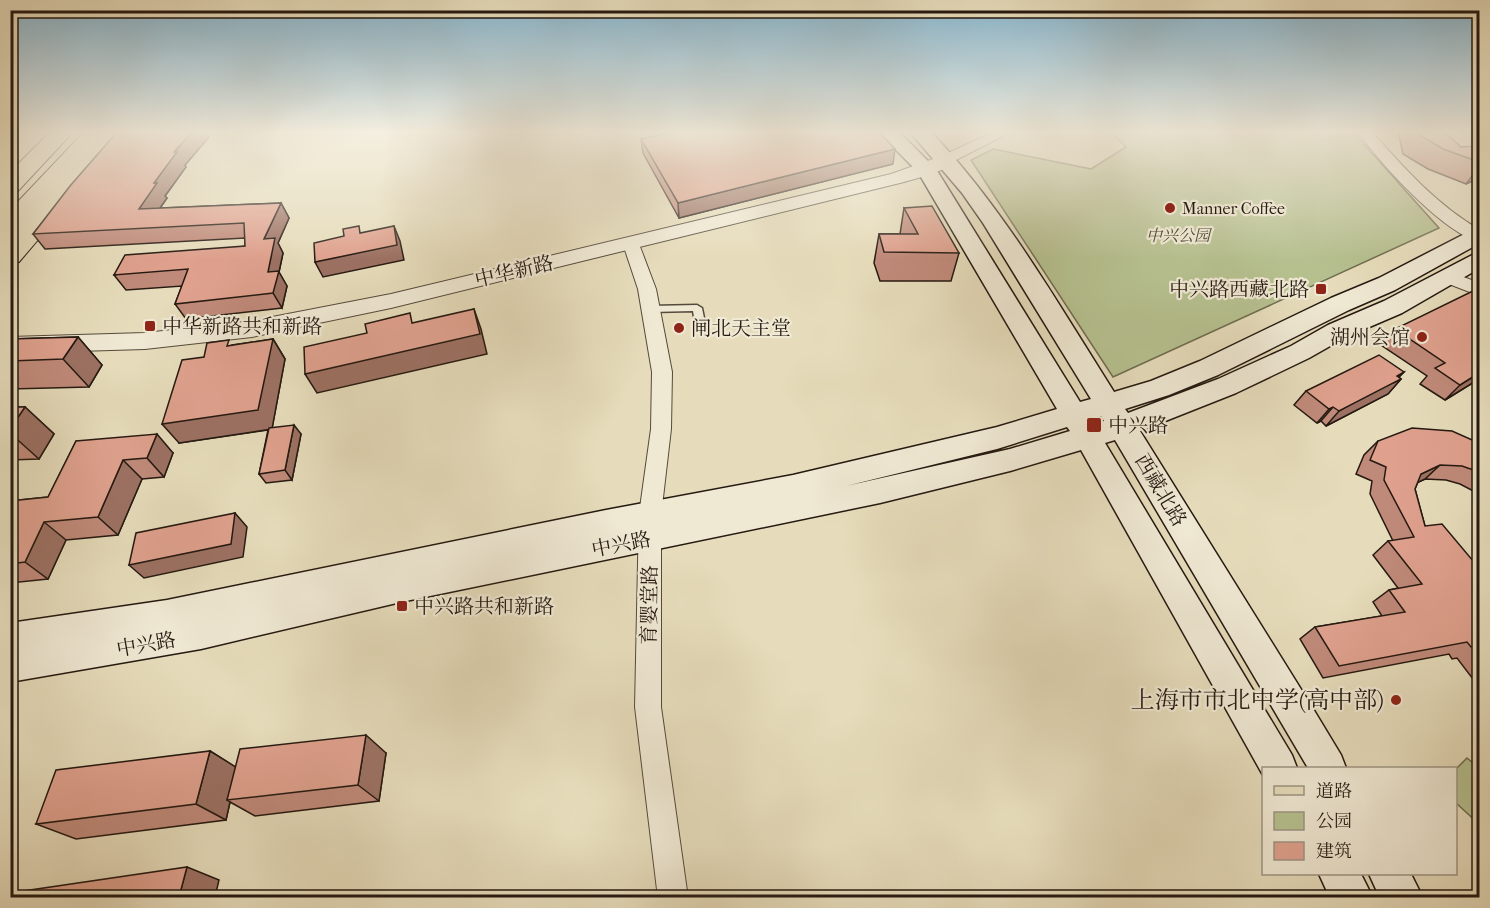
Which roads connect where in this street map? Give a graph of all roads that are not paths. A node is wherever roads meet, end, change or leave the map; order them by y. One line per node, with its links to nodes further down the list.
1 (21, 174): 9 (main road)
2 (36, 174): 10 (highway)
3 (57, 174): 11 (highway)
4 (82, 174): 14 (main road)
5 (896, 174): 13 (street, 中华新路)
6 (942, 174): 21 (main road, 西藏北路)
7 (946, 174): 20 (main road, 西藏北路)
8 (1404, 174): 12 (street)
9 (10, 186)
10 (10, 203)
11 (10, 226)
12 (1479, 241): 15 (main road, 中兴路); 20 (main road, 中兴路)
13 (631, 244): 17 (street, 育婴堂路); 19 (street, 中华新路)
14 (10, 256)
15 (1447, 277): 16 (street); 20 (main road, 中兴路)
16 (1479, 290)
17 (651, 309): 18 (lane); 22 (street, 育婴堂路)
18 (701, 328)
19 (10, 345)
20 (1115, 416): 21 (main road, 中兴路); 26 (main road, 西藏北路)
21 (1081, 427): 22 (main road, 中兴路); 25 (main road, 西藏北路)
22 (650, 527): 23 (main road, 中兴路); 24 (main road, 中兴路); 29 (street, 育婴堂路)
23 (10, 639)
24 (10, 666)
25 (1278, 767)
26 (1327, 767)
27 (1340, 875): 30 (main road)
28 (1390, 875): 31 (main road)
29 (673, 897)
30 (1353, 897)
31 (1402, 897)

